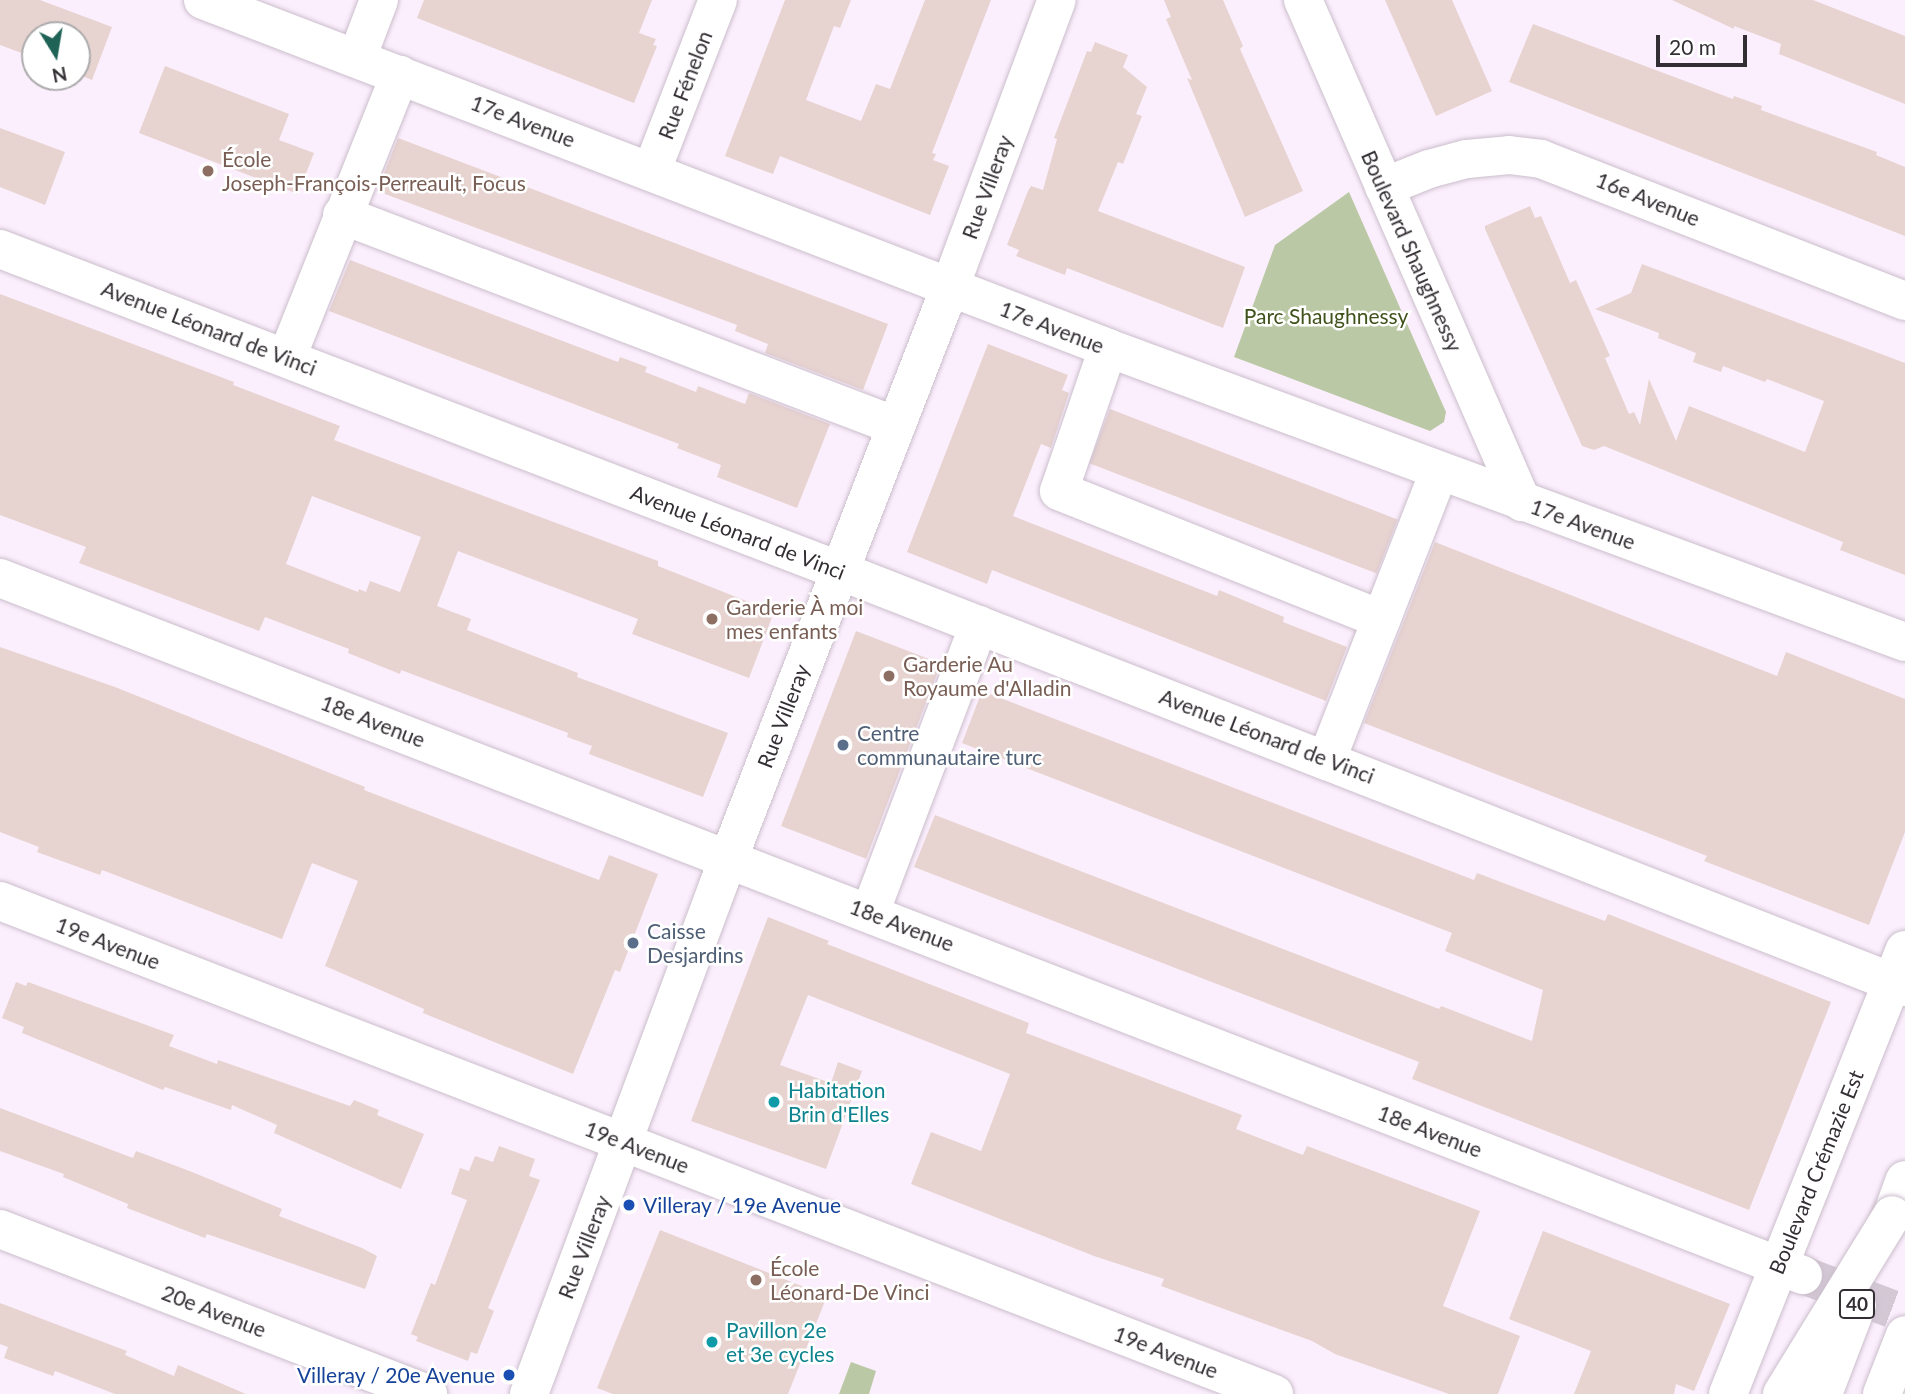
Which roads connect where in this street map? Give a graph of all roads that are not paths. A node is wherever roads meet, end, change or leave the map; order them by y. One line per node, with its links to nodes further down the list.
1 (203, 0): 6 (main road, 17e Avenue)
2 (379, 0): 6 (main road)
3 (718, 0): 8 (main road, Rue Fénelon)
4 (1057, 0): 12 (main road, Rue Villeray)
5 (1303, 0): 9 (main road, Boulevard Shaughnessy)
6 (357, 58): 7 (main road, 17e Avenue)
7 (400, 75): 8 (main road, 17e Avenue); 10 (main road)
8 (652, 170): 12 (main road, 17e Avenue)
9 (1384, 187): 13 (main road, 16e Avenue); 18 (main road, Boulevard Shaughnessy)
10 (342, 215): 15 (main road); 16 (main road)
11 (0, 249): 15 (main road, Avenue Léonard de Vinci)
12 (950, 287): 14 (main road, 17e Avenue); 16 (main road, Rue Villeray)
13 (1905, 301)
14 (1108, 348): 17 (main road, 17e Avenue); 21 (main road)
15 (287, 357): 19 (main road, Avenue Léonard de Vinci)
16 (896, 425): 19 (main road, Rue Villeray)
17 (1439, 472): 18 (main road, 17e Avenue); 21 (main road)
18 (1522, 502): 23 (main road, 17e Avenue)
19 (840, 571): 22 (main road, Avenue Léonard de Vinci); 25 (main road, Rue Villeray)
20 (0, 578): 25 (main road, 18e Avenue)
21 (1381, 619): 24 (main road)
22 (979, 625): 24 (main road, Avenue Léonard de Vinci); 27 (main road)
23 (1905, 642)
24 (1327, 759): 28 (main road, Avenue Léonard de Vinci)
25 (729, 858): 27 (main road, 18e Avenue); 29 (main road, Rue Villeray)
26 (0, 901): 29 (main road, 19e Avenue)
27 (870, 913): 33 (main road, 18e Avenue)
28 (1901, 973): 33 (main road, Boulevard Crémazie Est)
29 (623, 1142): 36 (main road, Rue Villeray); 37 (main road, 19e Avenue)
30 (1905, 1180): 31 (main road, 40)
31 (1892, 1215): 39 (main road, bridge); 40 (main road, 40, bridge)
32 (0, 1229): 35 (main road, 20e Avenue)
33 (1790, 1271): 38 (main road, Boulevard Crémazie Est)
34 (1905, 1335): 41 (main road)
35 (428, 1394)
36 (529, 1394)
37 (1274, 1394)
38 (1728, 1394)
39 (1782, 1394)
40 (1823, 1394)
41 (1882, 1394)

